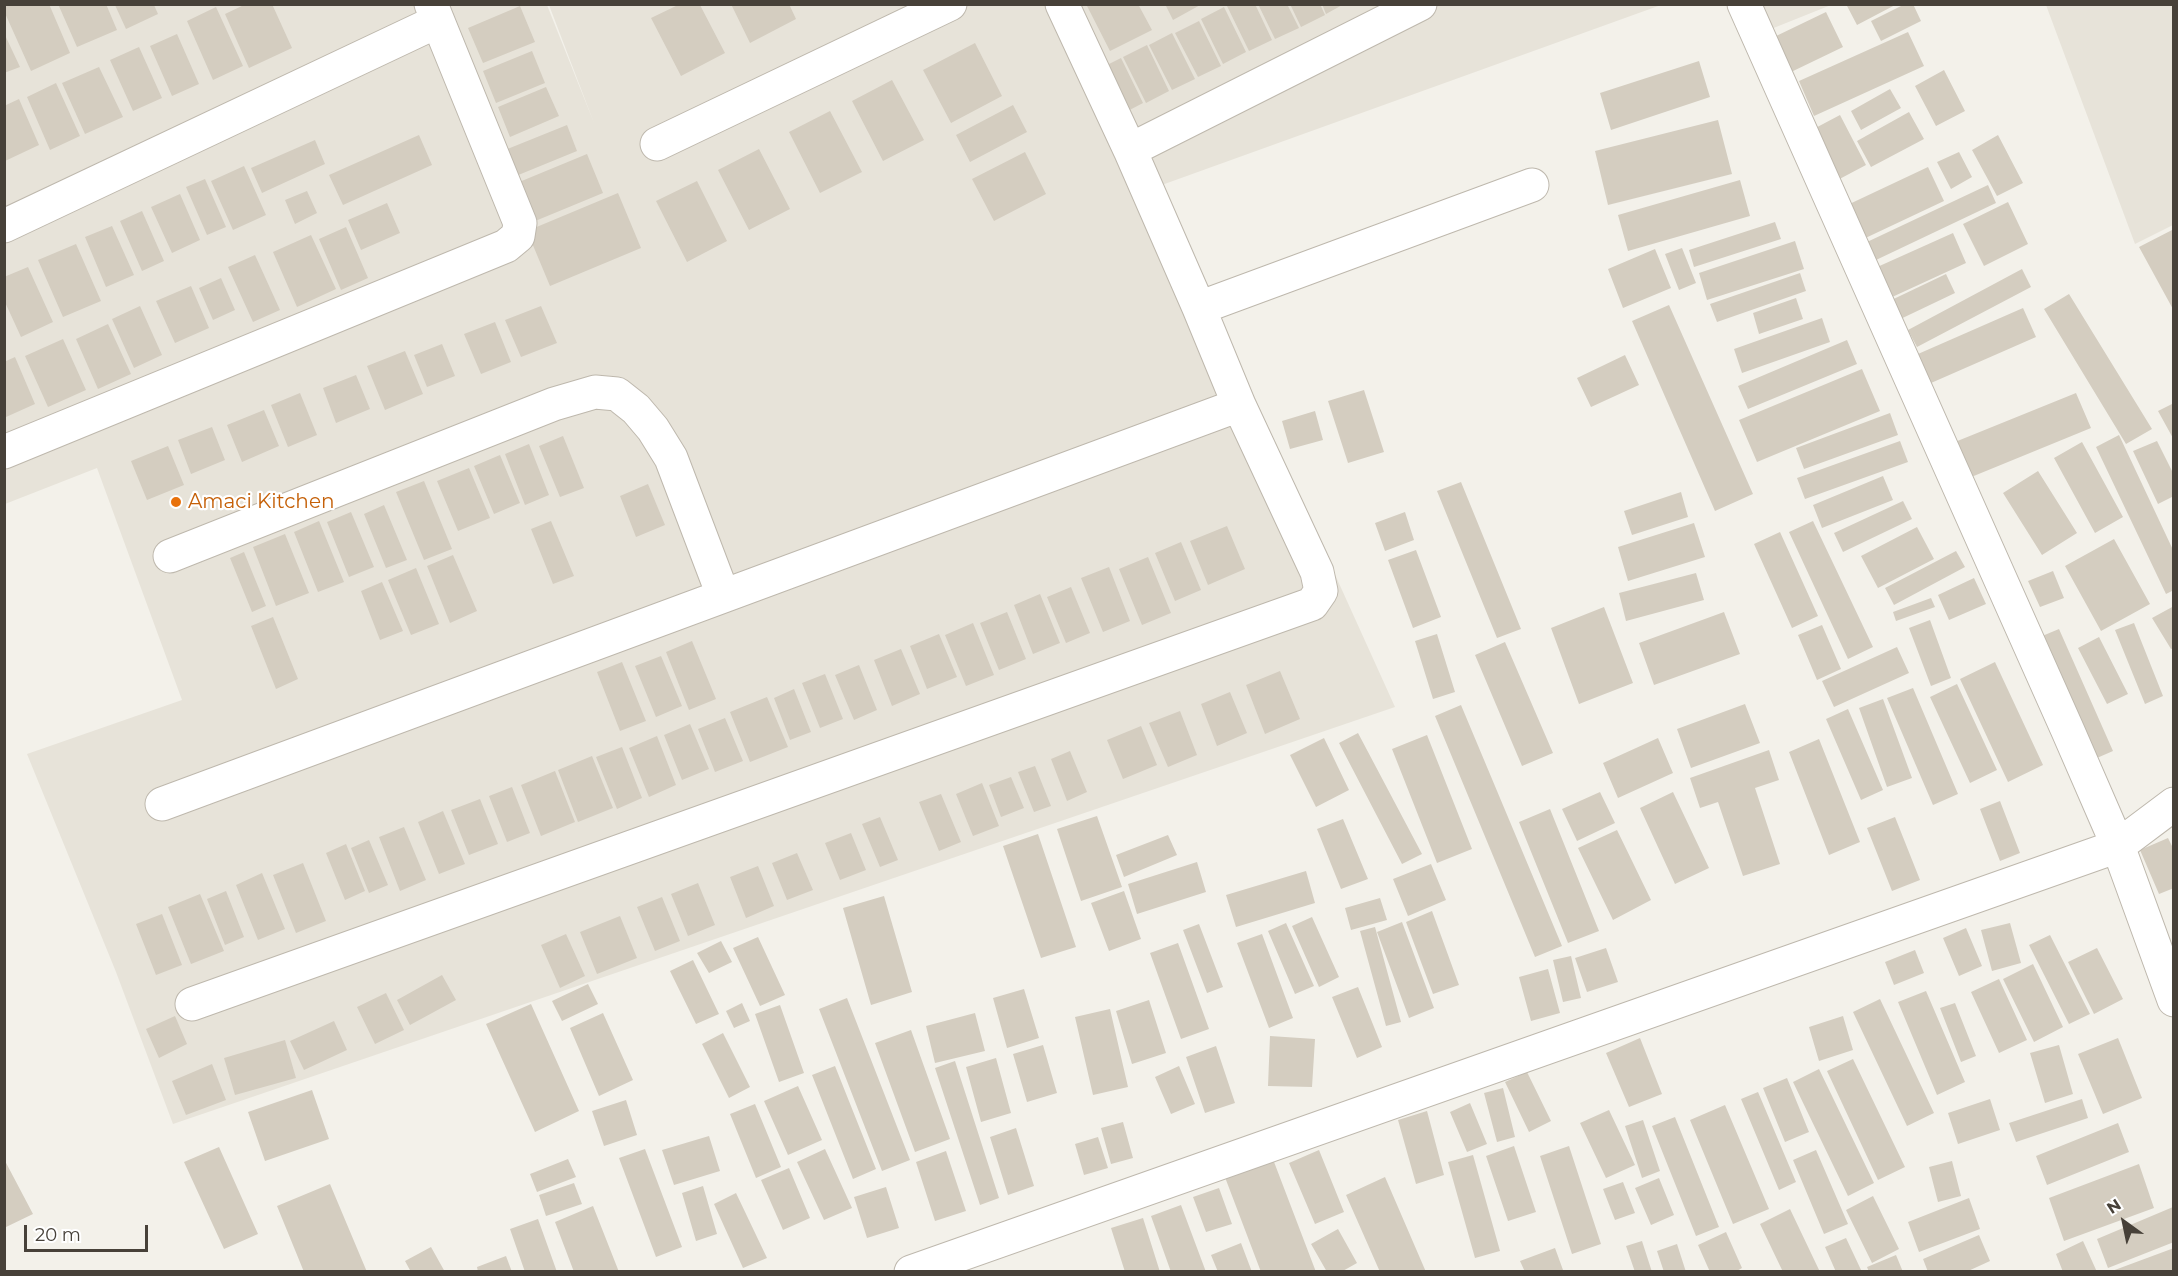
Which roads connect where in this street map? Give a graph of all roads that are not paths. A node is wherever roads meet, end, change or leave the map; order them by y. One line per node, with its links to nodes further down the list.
1 (950, 4): 6 (street)
2 (1062, 4): 7 (street)
3 (1420, 4): 7 (street)
4 (1744, 4): 17 (street)
5 (434, 13): 9 (street); 12 (street)
6 (657, 144)
7 (1130, 150): 10 (street)
8 (1532, 184): 10 (street)
9 (4, 226)
10 (1199, 308): 11 (street)
11 (1239, 405): 14 (street); 19 (street)
12 (4, 452)
13 (170, 556): 14 (street)
14 (723, 595): 15 (street)
15 (162, 804)
16 (2174, 804): 17 (street)
17 (2118, 846): 18 (street); 20 (street)
18 (2174, 1000)
19 (192, 1004)
20 (911, 1272)

